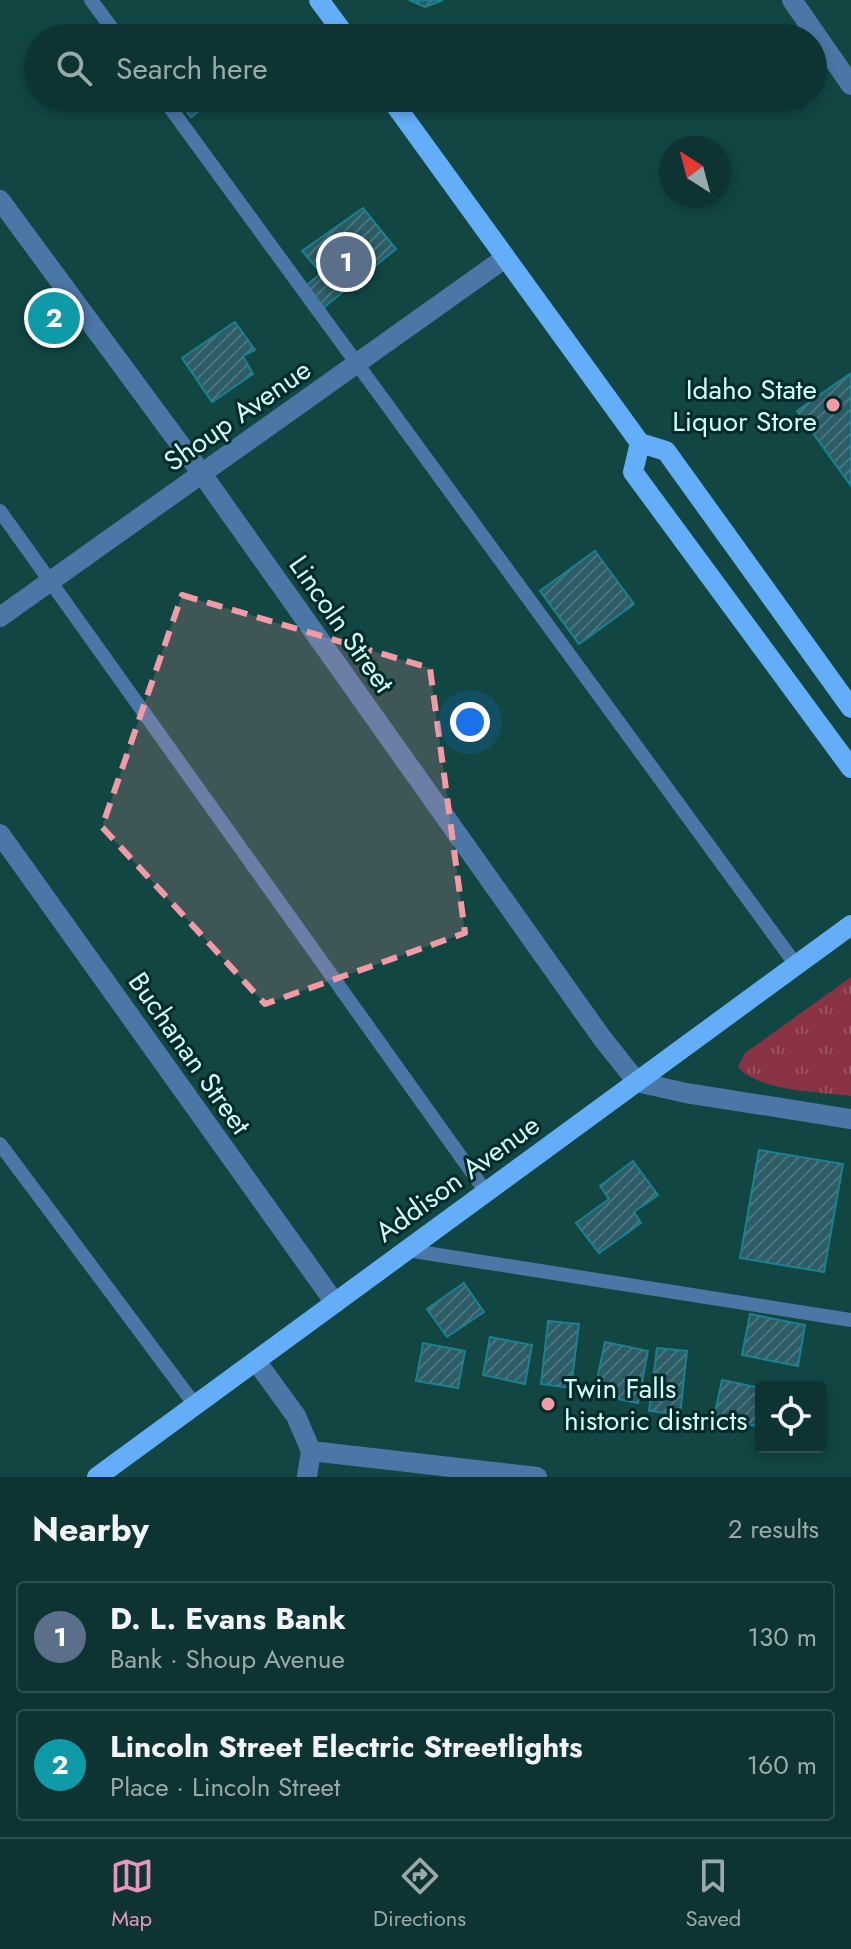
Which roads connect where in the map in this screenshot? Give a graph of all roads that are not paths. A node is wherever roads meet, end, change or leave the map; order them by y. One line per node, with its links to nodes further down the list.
1 (91, 0): 4 (lane)
2 (319, 0): 5 (main road)
3 (792, 0): 6 (street)
4 (109, 24)
5 (337, 24)
6 (809, 24)
7 (827, 50): 8 (street)
8 (851, 85)
9 (173, 112): 13 (lane)
10 (400, 112): 12 (main road)
11 (0, 200): 15 (street, Lincoln Street)
12 (505, 258): 13 (street, Shoup Avenue); 14 (main road)
13 (357, 364): 15 (street, Shoup Avenue); 23 (lane)
14 (640, 443): 19 (main road); 20 (main road)
15 (202, 474): 17 (street, Shoup Avenue); 24 (street, Lincoln Street)
16 (0, 511): 17 (lane)
17 (50, 581): 18 (street, Shoup Avenue); 27 (lane)
18 (0, 617)
19 (851, 708)
20 (851, 768)
21 (0, 834): 29 (street, Buchanan Street)
22 (851, 925): 23 (main road, Addison Avenue)
23 (796, 965): 24 (main road, Addison Avenue)
24 (637, 1082): 25 (street); 27 (main road, Addison Avenue)
25 (851, 1119)
26 (0, 1144): 32 (lane)
27 (486, 1192): 28 (main road, Addison Avenue)
28 (407, 1250): 29 (main road, Addison Avenue); 30 (lane)
29 (335, 1303): 31 (main road, Addison Avenue)
30 (851, 1320)
31 (256, 1361): 32 (main road, Addison Avenue); 33 (street)
32 (195, 1405): 34 (main road, Addison Avenue)
33 (311, 1451): 35 (street); 36 (street)
34 (97, 1477)
35 (307, 1477)
36 (537, 1477)

